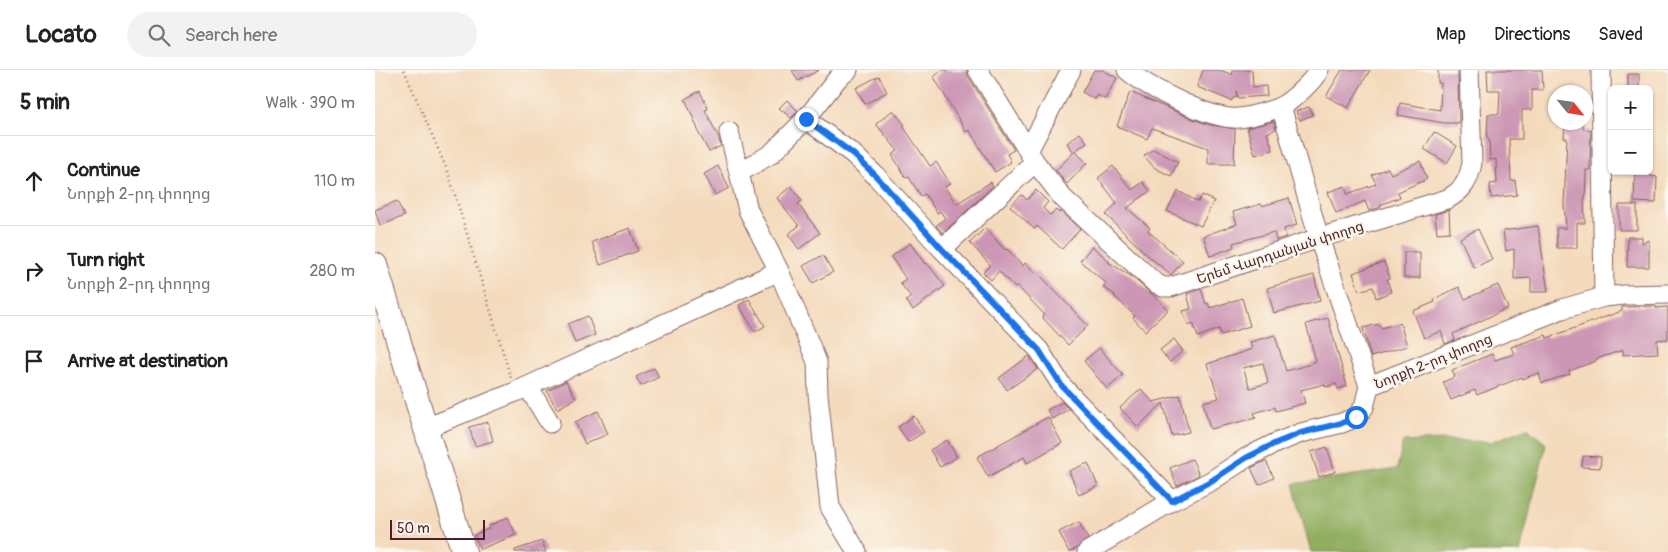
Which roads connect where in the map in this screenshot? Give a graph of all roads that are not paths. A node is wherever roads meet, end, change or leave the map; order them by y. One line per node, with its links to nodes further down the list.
1 (978, 70): 11 (street)
2 (1071, 70): 11 (street)
3 (1127, 70): 8 (street)
4 (1319, 70): 8 (street)
5 (1469, 70): 13 (street, Երեմ Վարդանյան փողոց)
6 (1601, 70): 18 (street)
7 (840, 73): 9 (street)
8 (1281, 106): 13 (street)
9 (806, 119): 12 (street); 14 (street)
10 (729, 132): 12 (street)
11 (1032, 157): 13 (street, Երեմ Վարդանյան փողոց); 14 (street)
12 (740, 172): 16 (street)
13 (1319, 238): 19 (street)
14 (942, 249): 23 (street)
15 (375, 265): 22 (main road)
16 (779, 271): 20 (street); 25 (street)
17 (1668, 294): 18 (street, Նորքի 2-րդ փողոց)
18 (1604, 298): 19 (street, Նորքի 2-րդ փողոց)
19 (1369, 386): 23 (street, Նորքի 2-րդ փողոց)
20 (521, 390): 21 (street); 22 (street)
21 (550, 423)
22 (426, 428): 24 (main road)
23 (1172, 501): 26 (street, Նորքի 2-րդ փողոց)
24 (464, 552)
25 (857, 552)
26 (1087, 552)

